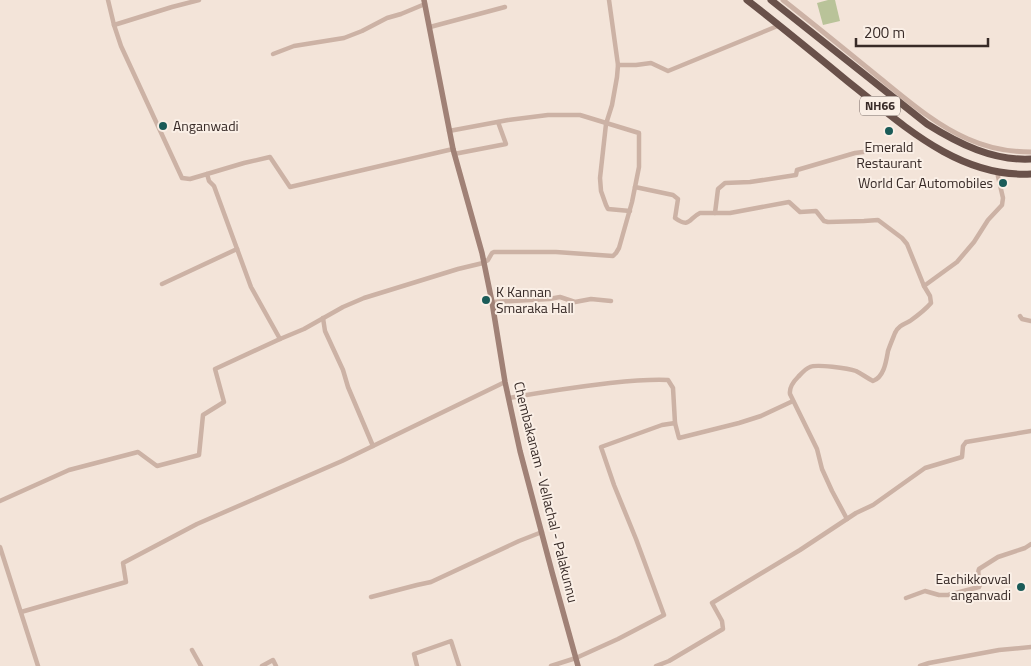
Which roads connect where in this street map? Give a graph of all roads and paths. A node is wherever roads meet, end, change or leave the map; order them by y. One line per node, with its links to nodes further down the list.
1 (108, 0): 9 (street)
2 (199, 0): 9 (street)
3 (609, 0): 13 (street)
4 (747, 0): 10 (highway, NH66)
5 (771, 0): 20 (highway, NH66)
6 (783, 0): 19 (street)
7 (424, 2): 11 (main road, Chembakanam - Vellachal - Palakunnu); 12 (street)
8 (505, 7): 11 (street)
9 (114, 25): 22 (street)
10 (780, 25): 13 (street); 21 (highway, NH66)
11 (430, 27): 16 (main road, Chembakanam - Vellachal - Palakunnu)
12 (273, 54)
13 (618, 65): 15 (street)
14 (498, 122): 15 (street); 16 (street); 18 (street)
15 (606, 124): 24 (street); 25 (street)
16 (448, 131): 18 (main road, Chembakanam - Vellachal - Palakunnu)
17 (871, 151): 26 (street)
18 (453, 152): 22 (street); 28 (main road, Chembakanam - Vellachal - Palakunnu)
19 (1031, 152)
20 (1031, 159)
21 (997, 172): 23 (highway, NH66); 30 (street)
22 (207, 174): 27 (street)
23 (1031, 174)
24 (635, 187): 25 (street); 26 (street)
25 (630, 211): 28 (street)
26 (715, 213): 30 (street)
27 (237, 249): 29 (street); 36 (street)
28 (483, 263): 32 (main road, Chembakanam - Vellachal - Palakunnu); 34 (street)
29 (162, 284)
30 (924, 286): 39 (street)
31 (611, 301): 32 (street)
32 (492, 302): 37 (main road, Chembakanam - Vellachal - Palakunnu)
33 (1020, 316): 35 (street)
34 (323, 318): 36 (street); 42 (street)
35 (1031, 321)
36 (280, 339): 43 (street)
37 (505, 382): 38 (main road, Chembakanam - Vellachal - Palakunnu); 42 (street)
38 (509, 398): 40 (street); 45 (main road, Chembakanam - Vellachal - Palakunnu)
39 (793, 401): 40 (street); 44 (street)
40 (675, 422): 53 (street)
41 (1031, 431): 44 (street)
42 (373, 446): 50 (street)
43 (0, 500)
44 (847, 520): 62 (street)
45 (542, 532): 48 (street); 53 (main road, Chembakanam - Vellachal - Palakunnu)
46 (1031, 544): 49 (street)
47 (0, 547): 50 (street)
48 (371, 597)
49 (906, 598)
50 (21, 612): 54 (street)
51 (1031, 647): 63 (street)
52 (192, 650): 55 (street)
53 (576, 658): 60 (street); 61 (main road, Chembakanam - Vellachal - Palakunnu)
54 (38, 666)
55 (201, 666)
56 (262, 666): 57 (street)
57 (276, 666)
58 (418, 666): 59 (street)
59 (459, 666)
60 (551, 666)
61 (578, 666)
62 (656, 666)
63 (920, 666)

